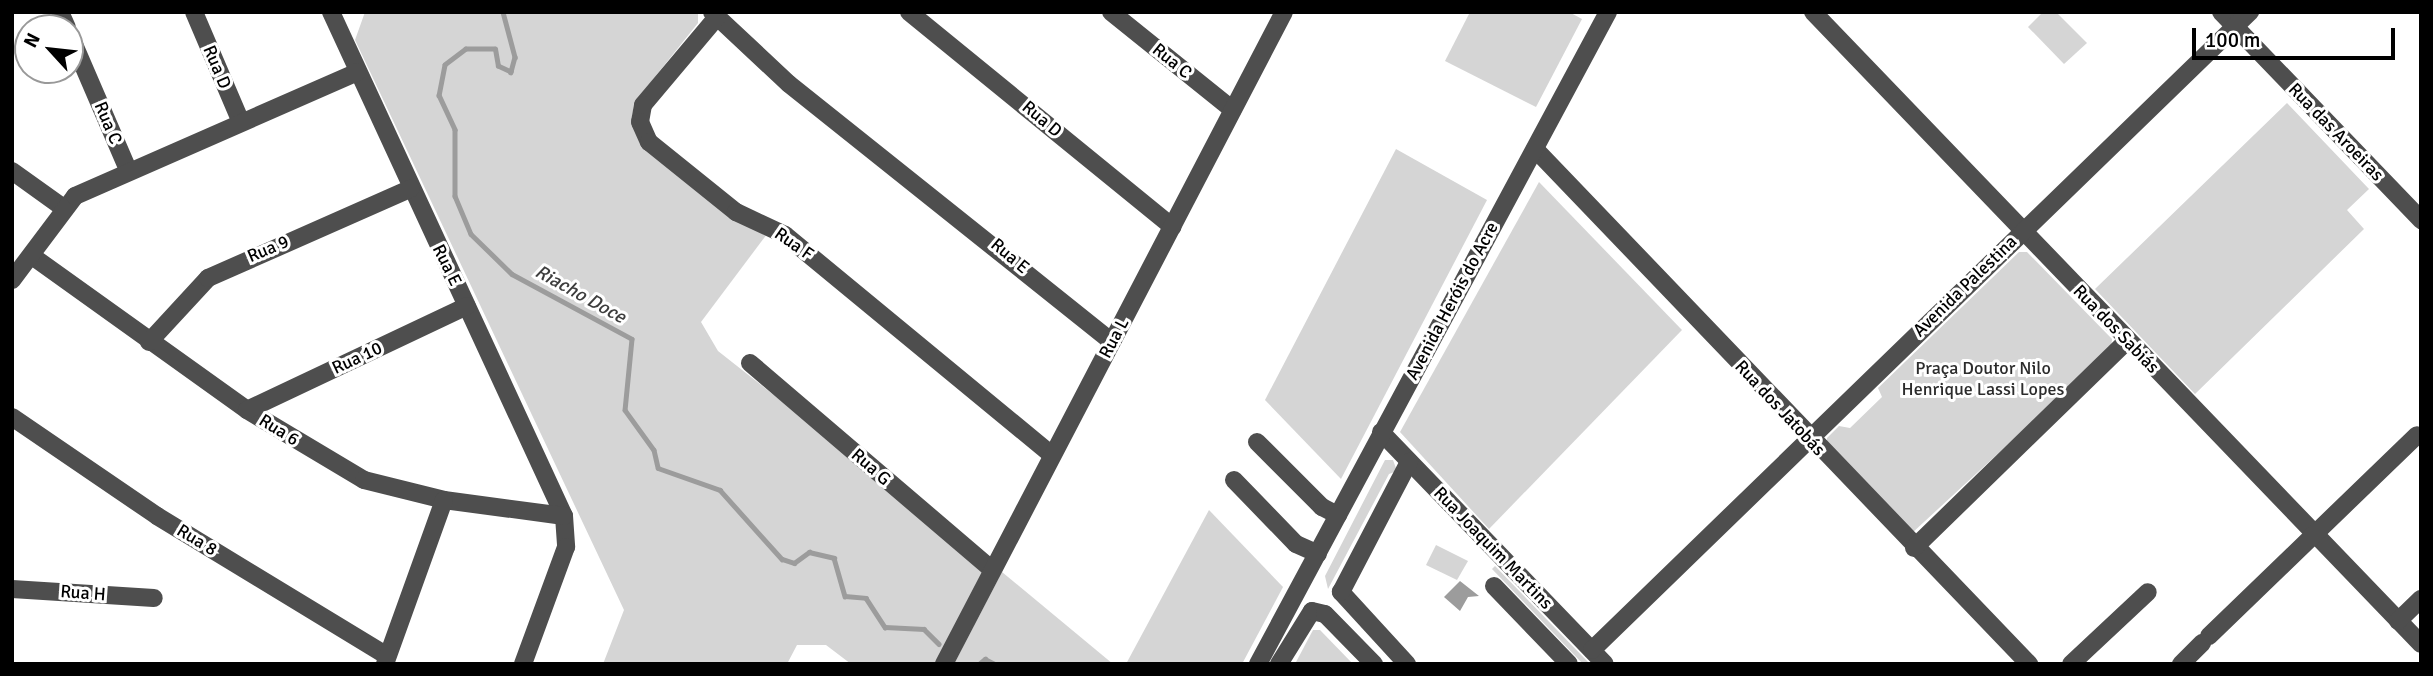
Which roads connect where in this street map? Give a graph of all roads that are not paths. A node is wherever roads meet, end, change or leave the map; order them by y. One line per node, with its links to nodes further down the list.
1 (194, 12): 16 (street, Rua D)
2 (351, 12): 11 (street)
3 (909, 12): 23 (street, Rua D)
4 (1111, 12): 15 (street, Rua C)
5 (1284, 12): 15 (street, Rua L)
6 (1608, 12): 17 (street, Avenida Heróis do Acre)
7 (1814, 12): 24 (street, Rua dos Sabiás)
8 (2221, 12): 12 (street, Rua das Aroeiras)
9 (2250, 12): 12 (street, Avenida Palestina)
10 (715, 15): 30 (street, Rua E); 38 (street, Rua F)
11 (334, 20): 14 (street, Rua E)
12 (2235, 26): 22 (street, Rua das Aroeiras); 24 (street, Avenida Palestina)
13 (84, 68): 19 (street, Rua C)
14 (357, 72): 16 (street); 20 (street, Rua E)
15 (1233, 110): 23 (street, Rua L)
16 (241, 122): 19 (street)
17 (1535, 149): 34 (street, Avenida Heróis do Acre); 36 (street, Rua dos Jatobás)
18 (12, 171): 21 (street)
19 (129, 172): 21 (street)
20 (410, 188): 27 (street, Rua E); 29 (street, Rua 9)
21 (65, 209): 25 (street)
22 (2421, 220)
23 (1173, 227): 30 (street, Rua L)
24 (2022, 232): 28 (street, Rua dos Sabiás); 36 (street, Avenida Palestina)
25 (32, 256): 26 (street); 29 (street, Rua 6)
26 (12, 280)
27 (467, 306): 32 (street, Rua 10); 43 (street, Rua E)
28 (2128, 340): 44 (street, Rua dos Sabiás); 45 (street)
29 (149, 342): 32 (street, Rua 6)
30 (1112, 342): 38 (street, Rua L)
31 (750, 363): 47 (street, Rua G)
32 (247, 410): 41 (street, Rua 6)
33 (12, 417): 56 (street, Rua 8)
34 (1381, 432): 39 (street, Rua Joaquim Martins); 42 (street, Avenida Heróis do Acre)
35 (2417, 435): 44 (street)
36 (1807, 438): 45 (street, Rua dos Jatobás); 55 (street, Avenida Palestina)
37 (1256, 442): 42 (street)
38 (1052, 455): 47 (street, Rua L)
39 (1409, 461): 55 (street, Rua Joaquim Martins); 62 (street)
40 (1234, 480): 46 (street)
41 (444, 500): 43 (street, Rua 6); 56 (street)
42 (1338, 514): 46 (street, Avenida Heróis do Acre)
43 (564, 516): 57 (street)
44 (2314, 534): 53 (street, Rua dos Sabiás); 67 (street)
45 (1914, 548): 65 (street, Rua dos Jatobás)
46 (1318, 554): 59 (street, Avenida Heróis do Acre)
47 (992, 570): 58 (street, Rua L)
48 (1494, 586): 63 (street)
49 (12, 589): 51 (street, Rua H)
50 (2148, 592): 66 (street)
51 (154, 598)
52 (2421, 599): 53 (street)
53 (2398, 621): 54 (street, Rua dos Sabiás)
54 (2421, 644)
55 (1592, 650): 64 (street, Rua Joaquim Martins)
56 (386, 660)
57 (523, 664)
58 (944, 664)
59 (1258, 664)
60 (1279, 664): 61 (street)
61 (1374, 664)
62 (1407, 664)
63 (1569, 664)
64 (1605, 664)
65 (2029, 664)
66 (2071, 664)
67 (2181, 664)

